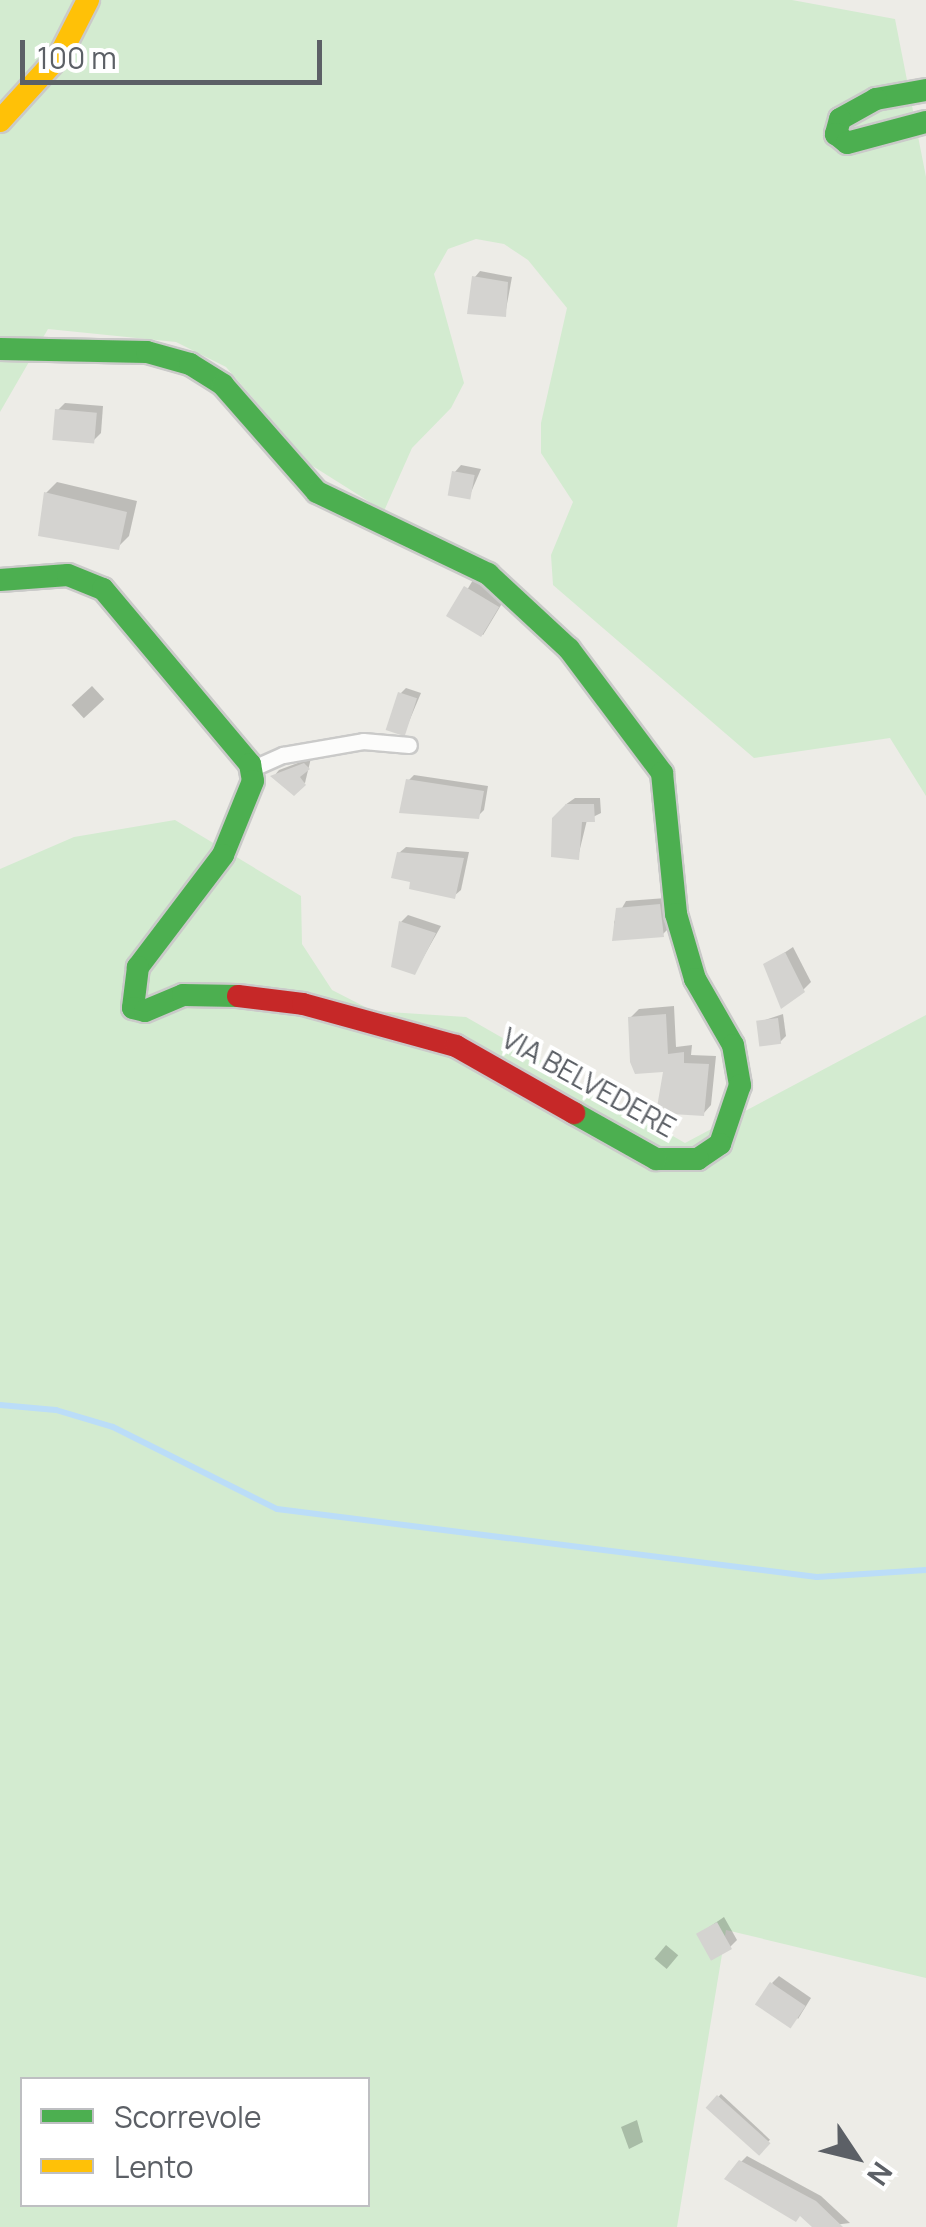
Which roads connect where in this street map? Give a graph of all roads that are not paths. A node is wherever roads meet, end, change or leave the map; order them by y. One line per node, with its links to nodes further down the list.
1 (88, 0): 3 (street)
2 (926, 90): 4 (street)
3 (0, 121)
4 (926, 122)
5 (0, 349): 8 (street, VIA BELVEDERE)
6 (0, 580): 8 (street)
7 (409, 745): 8 (street)
8 (251, 770)

